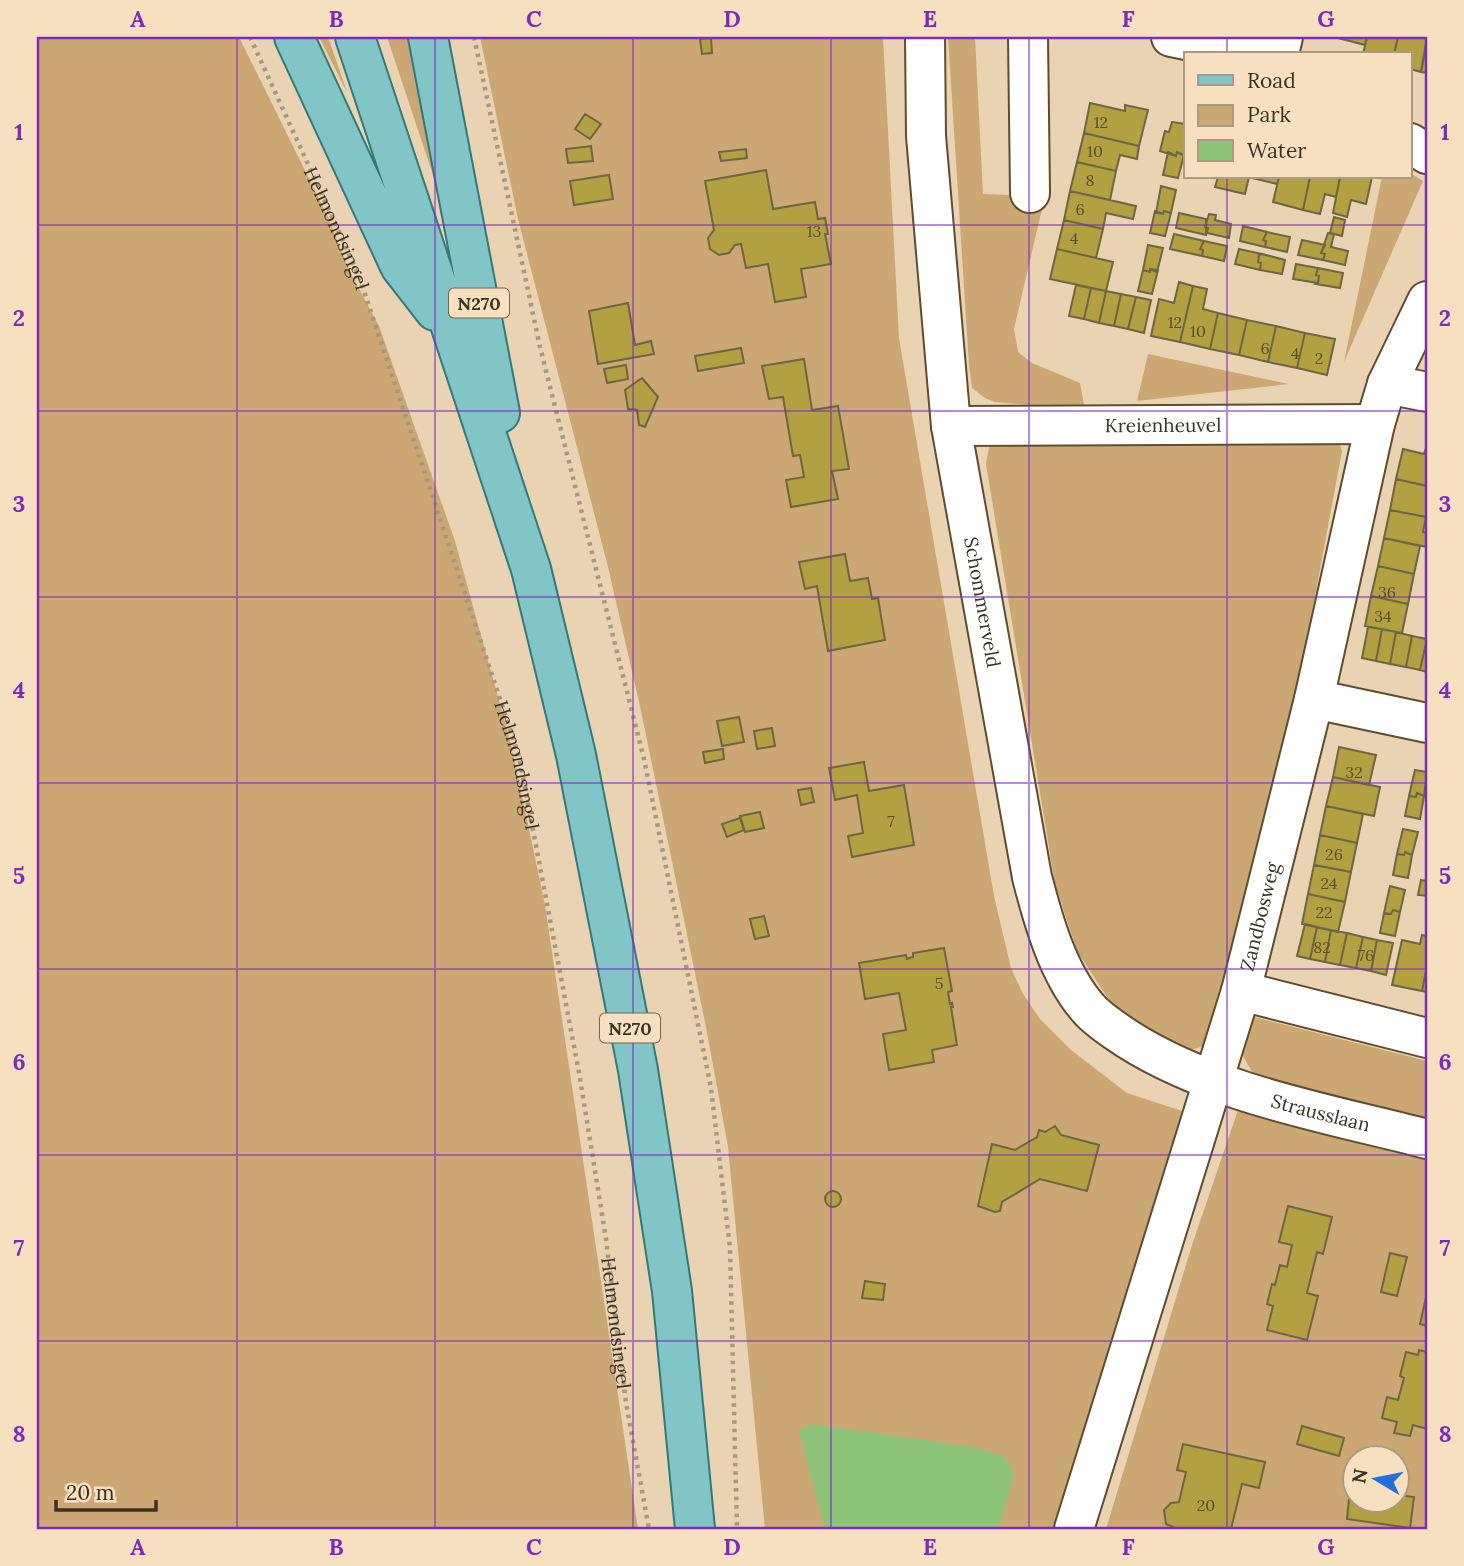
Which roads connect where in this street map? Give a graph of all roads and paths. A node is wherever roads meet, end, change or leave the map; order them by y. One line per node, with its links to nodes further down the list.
1 (250, 37): 26 (path, Helmondsingel)
2 (294, 37): 14 (main road, N270)
3 (355, 37): 14 (main road, N270)
4 (428, 37): 19 (main road, N270)
5 (474, 37): 28 (path)
6 (925, 37): 18 (street, Schommerveld)
7 (1028, 37): 12 (street)
8 (1171, 37): 9 (street)
9 (1243, 52)
10 (1412, 144): 11 (street)
11 (1427, 154)
12 (1030, 193)
13 (1427, 301): 15 (street, Zandbosweg)
14 (452, 332): 19 (main road, N270)
15 (1387, 384): 16 (street); 17 (street, Zandbosweg)
16 (1427, 392)
17 (1376, 424): 18 (street, Kreienheuvel); 20 (street, Zandbosweg)
18 (951, 426): 24 (street, Schommerveld)
19 (531, 569): 27 (main road, N270)
20 (1314, 699): 21 (street); 22 (street, Zandbosweg)
21 (1427, 723)
22 (1241, 991): 23 (street); 24 (street, Zandbosweg)
23 (1427, 1038)
24 (1214, 1081): 25 (street, Strausslaan); 29 (street, Zandbosweg)
25 (1427, 1139)
26 (649, 1529)
27 (695, 1529)
28 (737, 1529)
29 (1074, 1529)

